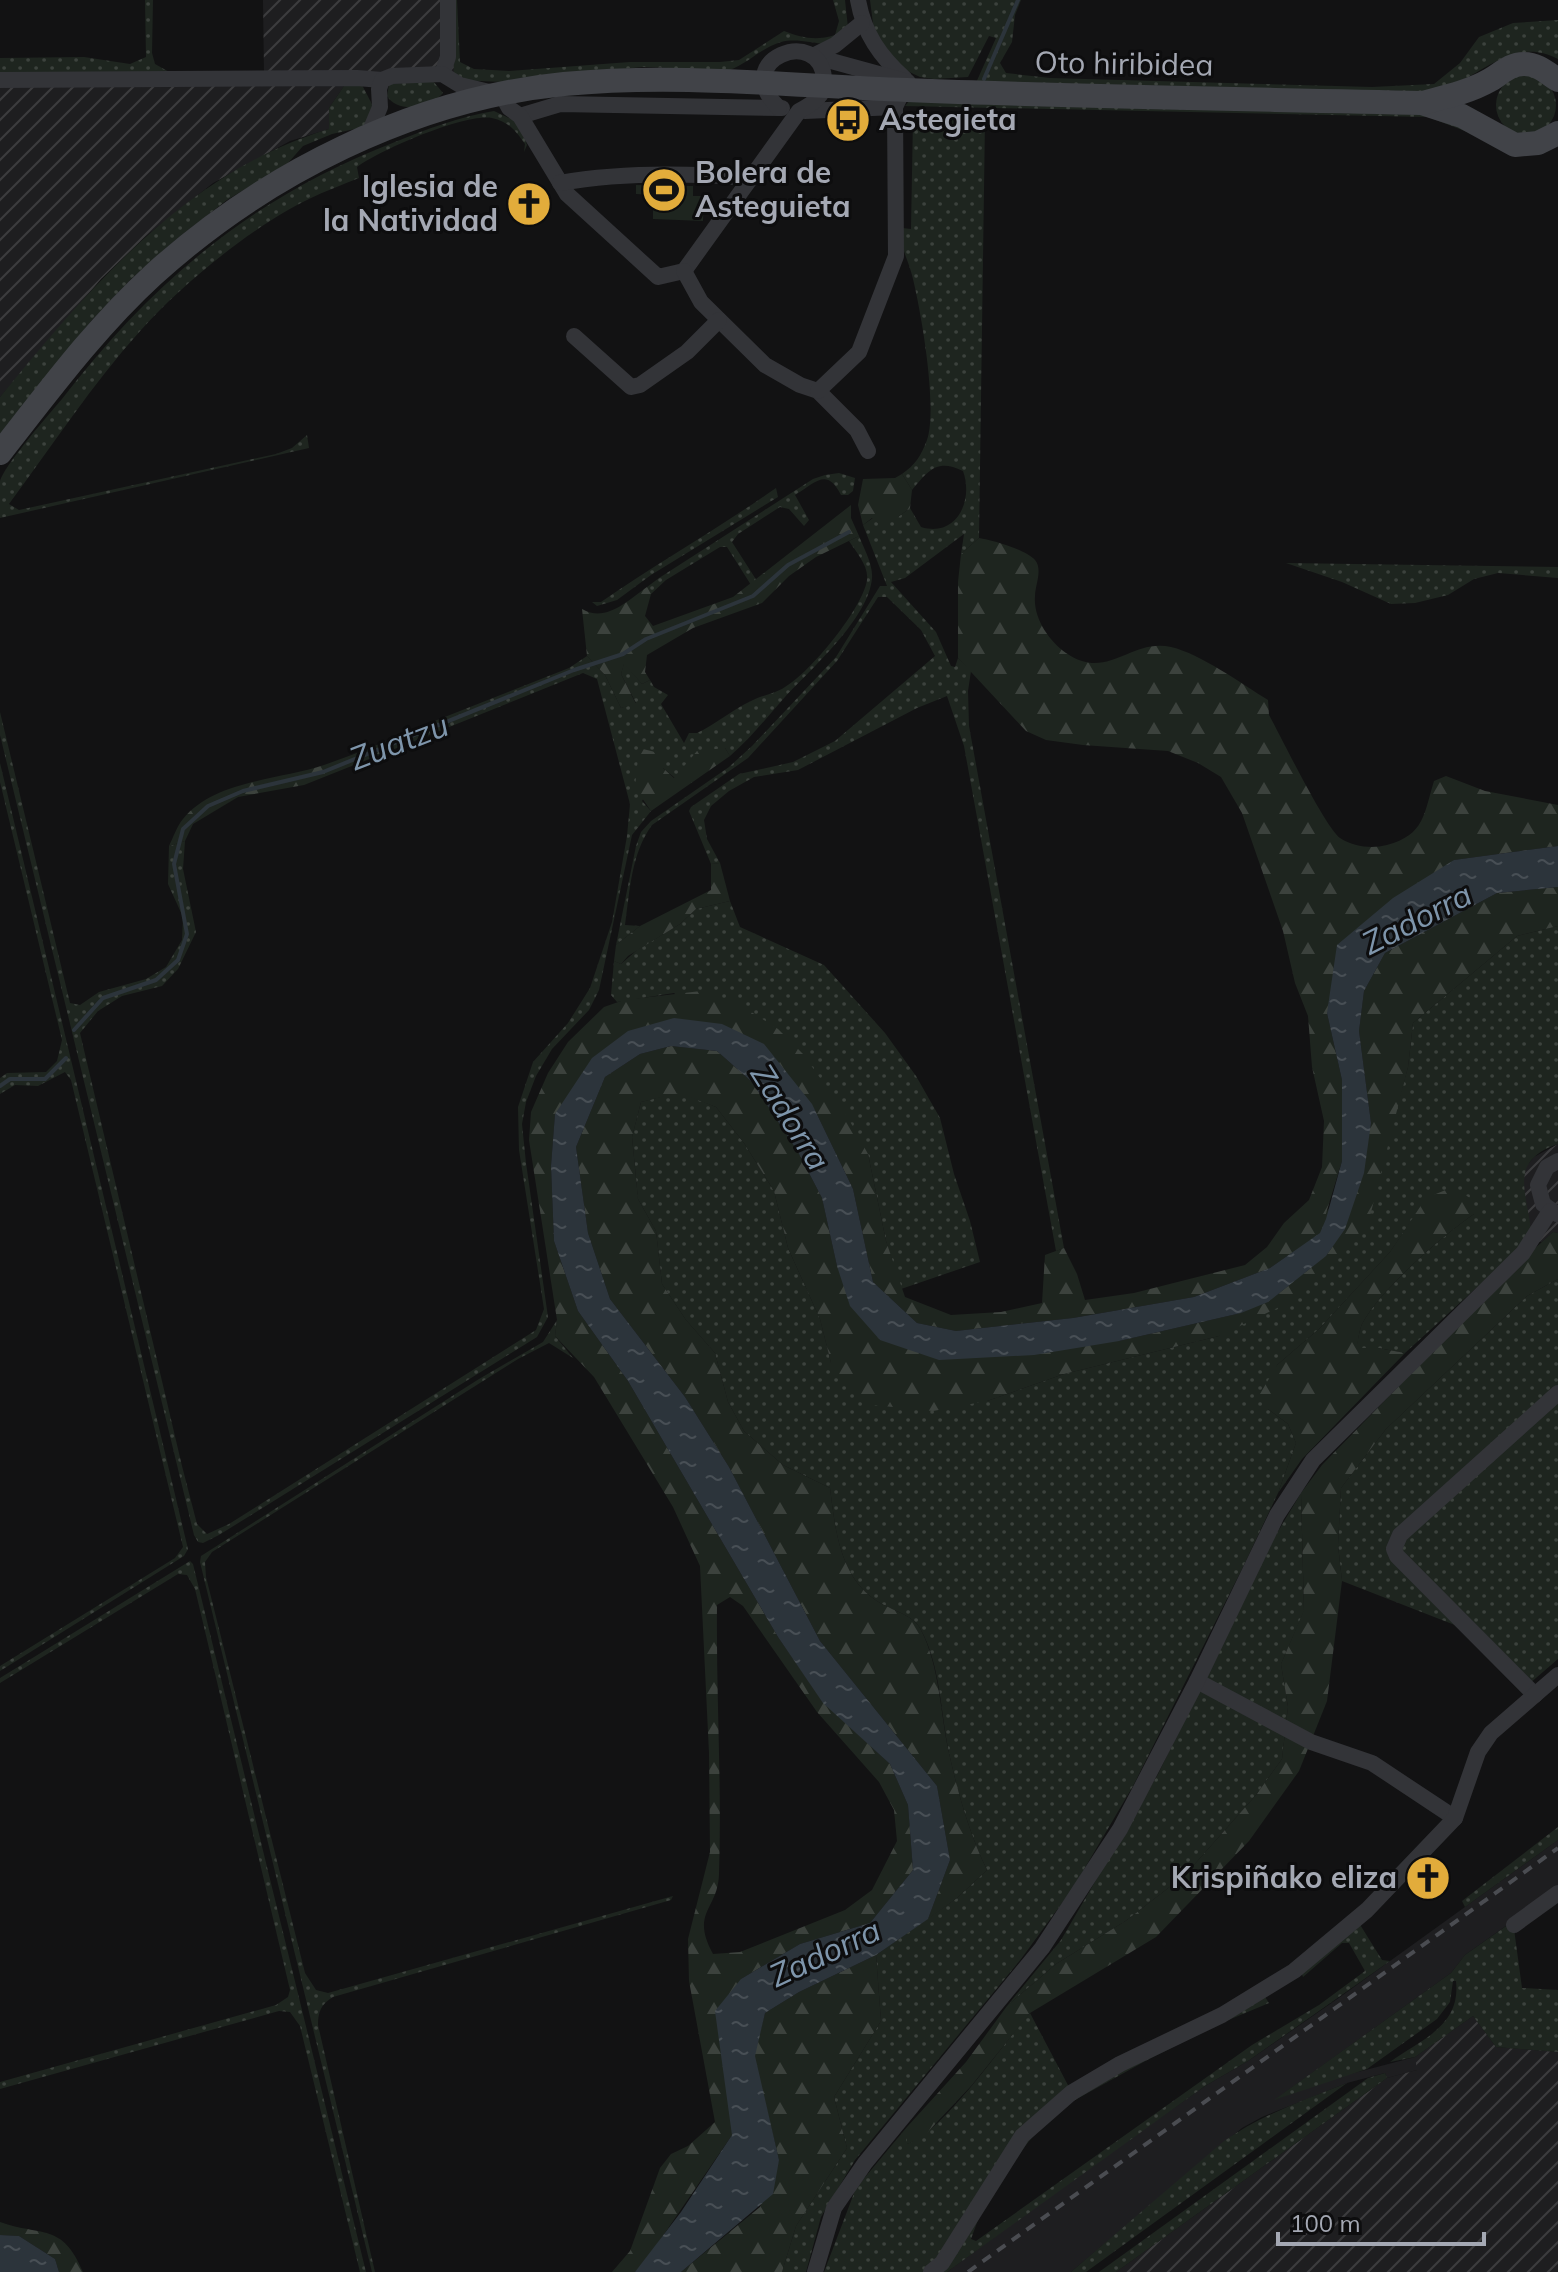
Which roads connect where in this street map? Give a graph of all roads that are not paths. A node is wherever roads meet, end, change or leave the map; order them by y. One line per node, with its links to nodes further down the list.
1 (448, 0): 5 (street)
2 (858, 0): 3 (street)
3 (862, 23): 4 (street); 12 (street)
4 (813, 56): 10 (street); 11 (street); 12 (street)
5 (445, 77): 7 (street); 13 (street); 16 (street)
6 (0, 80): 7 (street)
7 (382, 80): 15 (street)
8 (1491, 80): 9 (street, Oto hiribidea); 14 (street, Oto hiribidea); 21 (street)
9 (1557, 80)
10 (763, 82): 11 (street, Oto hiribidea); 13 (street, Oto hiribidea); 17 (street)
11 (824, 86): 12 (street, Oto hiribidea); 18 (street)
12 (902, 93): 14 (street, Oto hiribidea); 18 (street, Oto hiribidea); 29 (street)
13 (502, 95): 16 (street, Oto hiribidea); 19 (street)
14 (1422, 103): 21 (street, Oto hiribidea)
15 (380, 107): 20 (street); 23 (street)
16 (453, 107): 20 (street, Oto hiribidea)
17 (779, 108): 18 (street, Oto hiribidea); 19 (street, Oto hiribidea)
18 (799, 111): 24 (street)
19 (520, 116): 25 (street)
20 (409, 122): 23 (street, Oto hiribidea)
21 (1491, 129): 22 (street, Oto hiribidea)
22 (1555, 132)
23 (367, 138): 31 (street, Oto hiribidea)
24 (750, 178): 25 (street); 26 (street)
25 (560, 183): 26 (street)
26 (684, 271): 27 (street)
27 (719, 320): 28 (street); 29 (street)
28 (574, 336)
29 (818, 391): 30 (street)
30 (868, 451)
31 (0, 453)
32 (1558, 1161): 33 (street)
33 (1554, 1213): 36 (street)
34 (1558, 1393): 37 (street)
35 (1558, 1675): 37 (street)
36 (1197, 1681): 38 (street); 41 (street)
37 (1535, 1695): 38 (street)
38 (1455, 1818): 42 (street)
39 (1558, 1893): 40 (street)
40 (1514, 1925)
41 (815, 2272)
42 (931, 2272)

